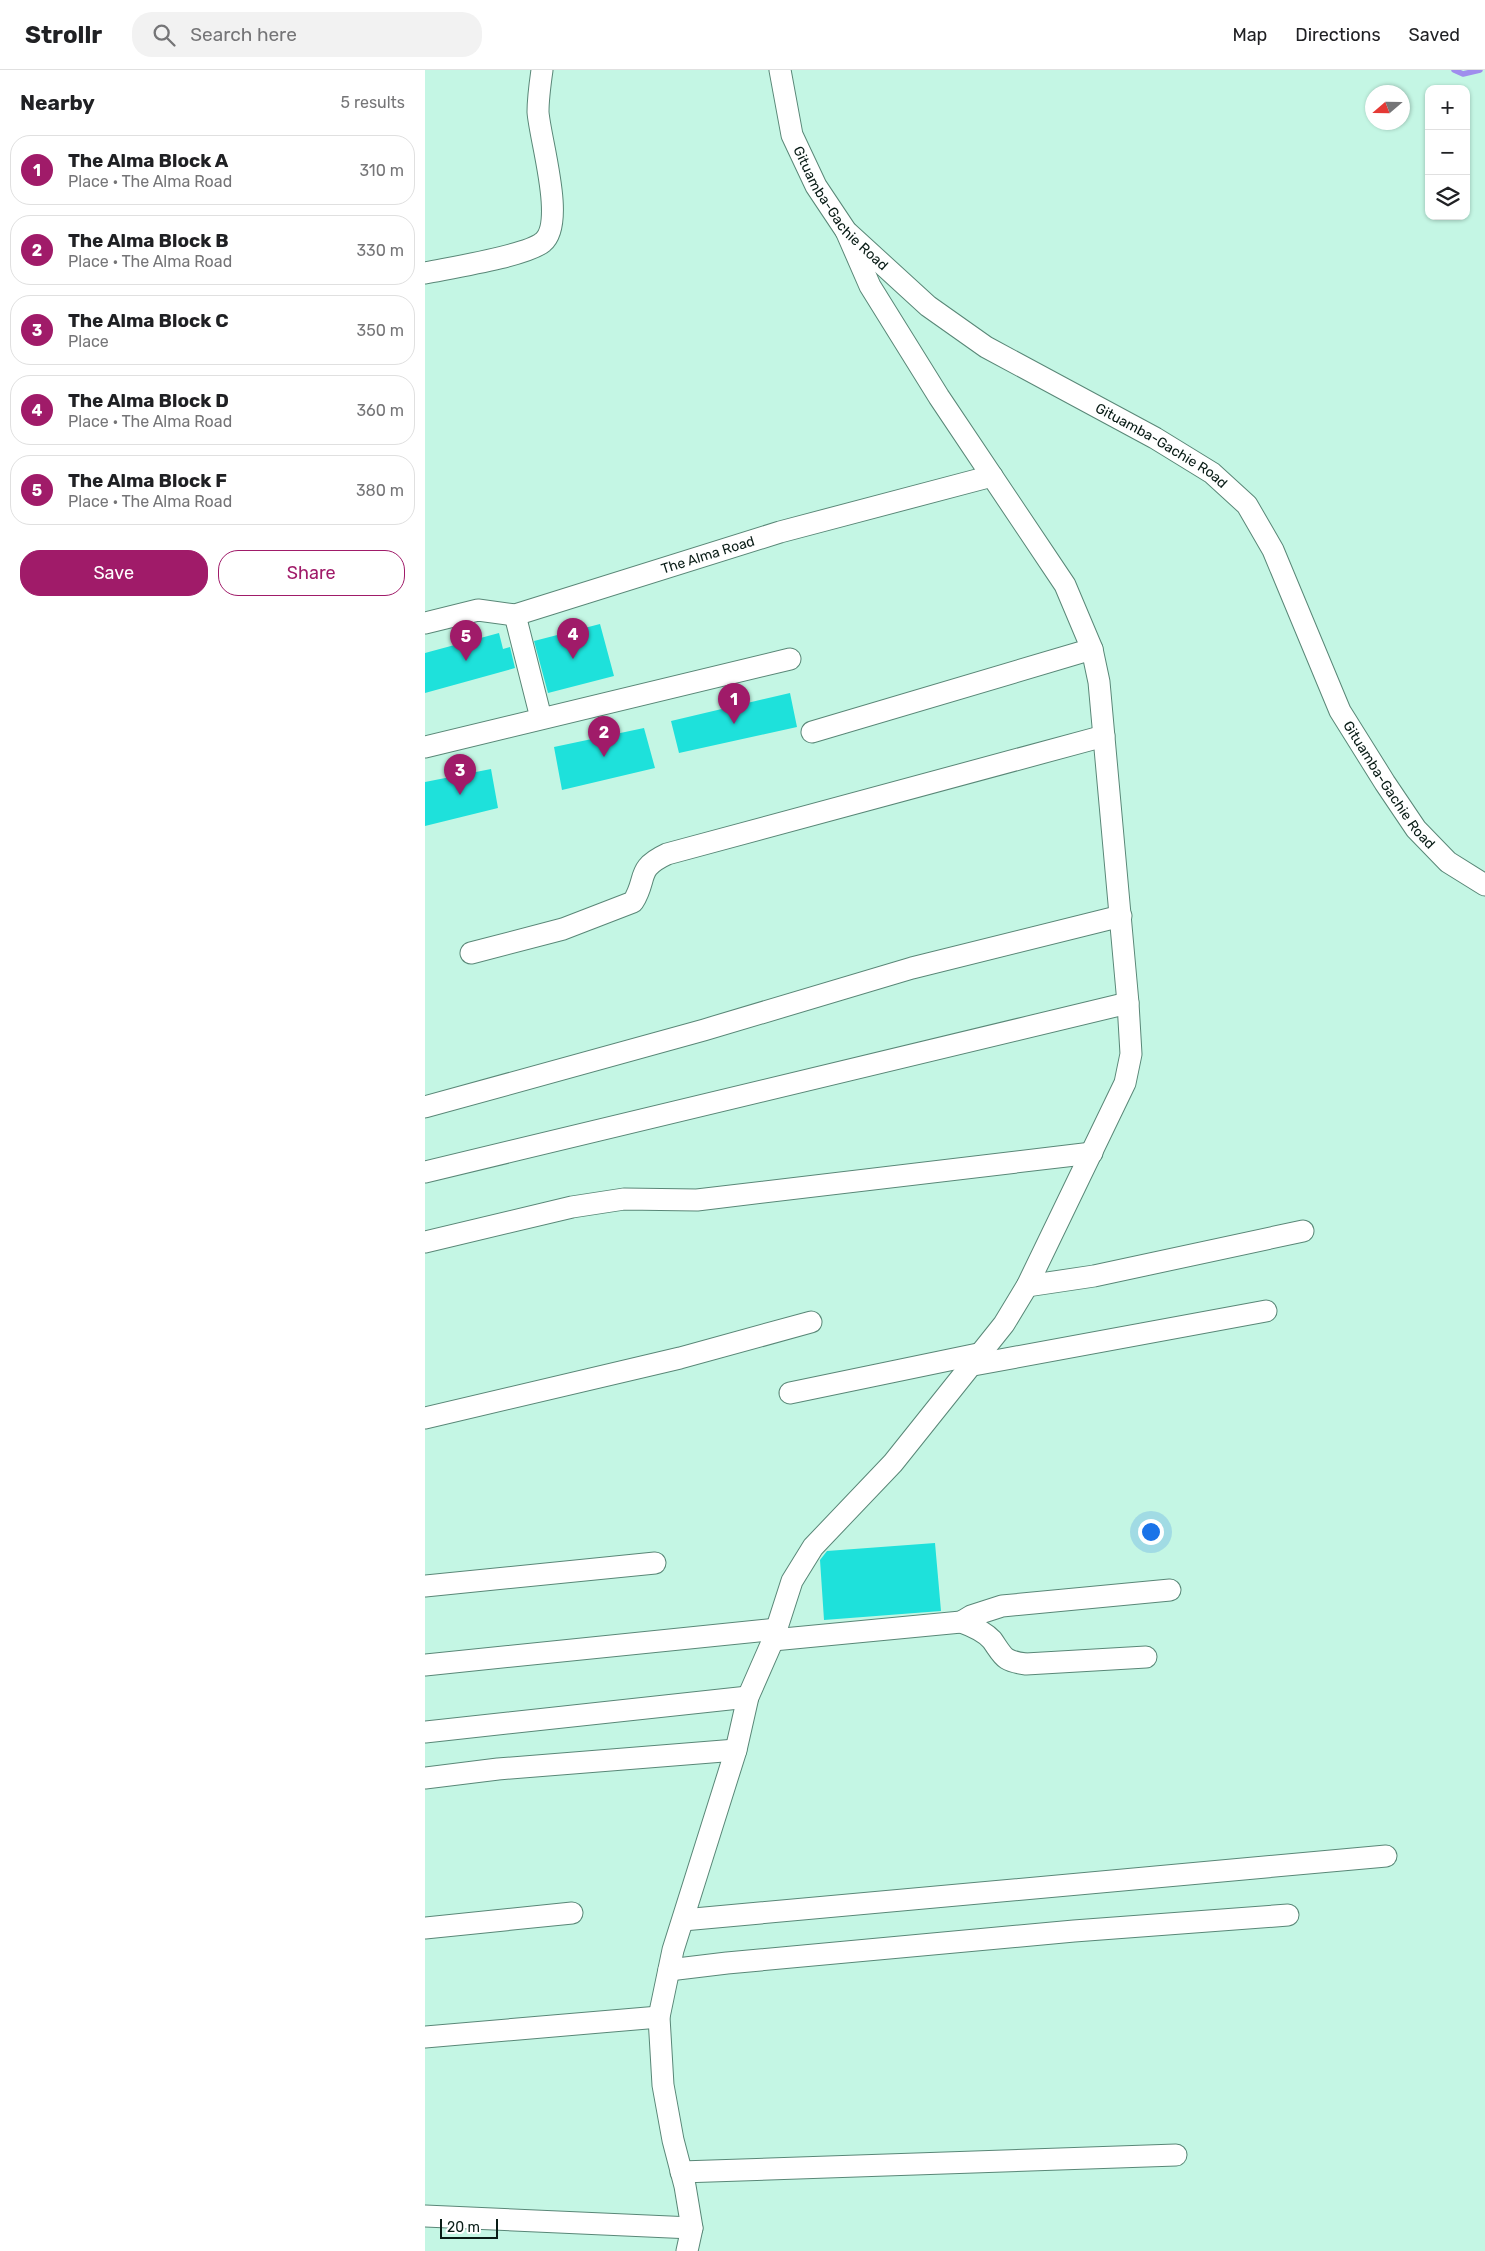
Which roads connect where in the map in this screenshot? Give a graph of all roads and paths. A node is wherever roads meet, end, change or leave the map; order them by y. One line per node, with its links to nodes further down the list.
1 (542, 70): 4 (street)
2 (780, 70): 3 (street, Gituamba-Gachie Road)
3 (845, 231): 5 (street); 14 (street, Gituamba-Gachie Road)
4 (425, 273)
5 (992, 476): 6 (street, The Alma Road); 8 (street)
6 (515, 615): 7 (street, The Alma Road); 10 (street)
7 (425, 623)
8 (1093, 649): 11 (street); 12 (street)
9 (790, 659): 10 (street)
10 (541, 718): 13 (street)
11 (812, 732)
12 (1104, 736): 15 (street); 16 (street)
13 (425, 747)
14 (1485, 885)
15 (1121, 916): 17 (street); 18 (street)
16 (471, 953)
17 (1128, 1003): 19 (street); 20 (street)
18 (425, 1107)
19 (1092, 1153): 22 (street); 23 (street)
20 (425, 1172)
21 (1303, 1231): 23 (street)
22 (425, 1242)
23 (1027, 1286): 26 (street)
24 (1266, 1311): 26 (street)
25 (811, 1322): 28 (street)
26 (973, 1360): 27 (street); 33 (street)
27 (791, 1393)
28 (425, 1418)
29 (655, 1563): 30 (street)
30 (425, 1586)
31 (1169, 1590): 32 (street)
32 (961, 1622): 33 (street); 34 (street)
33 (775, 1634): 35 (street); 36 (street)
34 (1146, 1657)
35 (425, 1665)
36 (748, 1697): 37 (street); 38 (street)
37 (425, 1732)
38 (736, 1750): 39 (street); 43 (street)
39 (425, 1778)
40 (1386, 1856): 43 (street)
41 (572, 1913): 44 (street)
42 (1288, 1915): 45 (street)
43 (683, 1920): 45 (street)
44 (425, 1928)
45 (669, 1970): 46 (street)
46 (659, 2018): 47 (street); 49 (street)
47 (425, 2037)
48 (1176, 2155): 49 (street)
49 (681, 2172): 51 (street)
50 (425, 2216): 51 (street)
51 (691, 2228): 52 (street)
52 (687, 2251)

